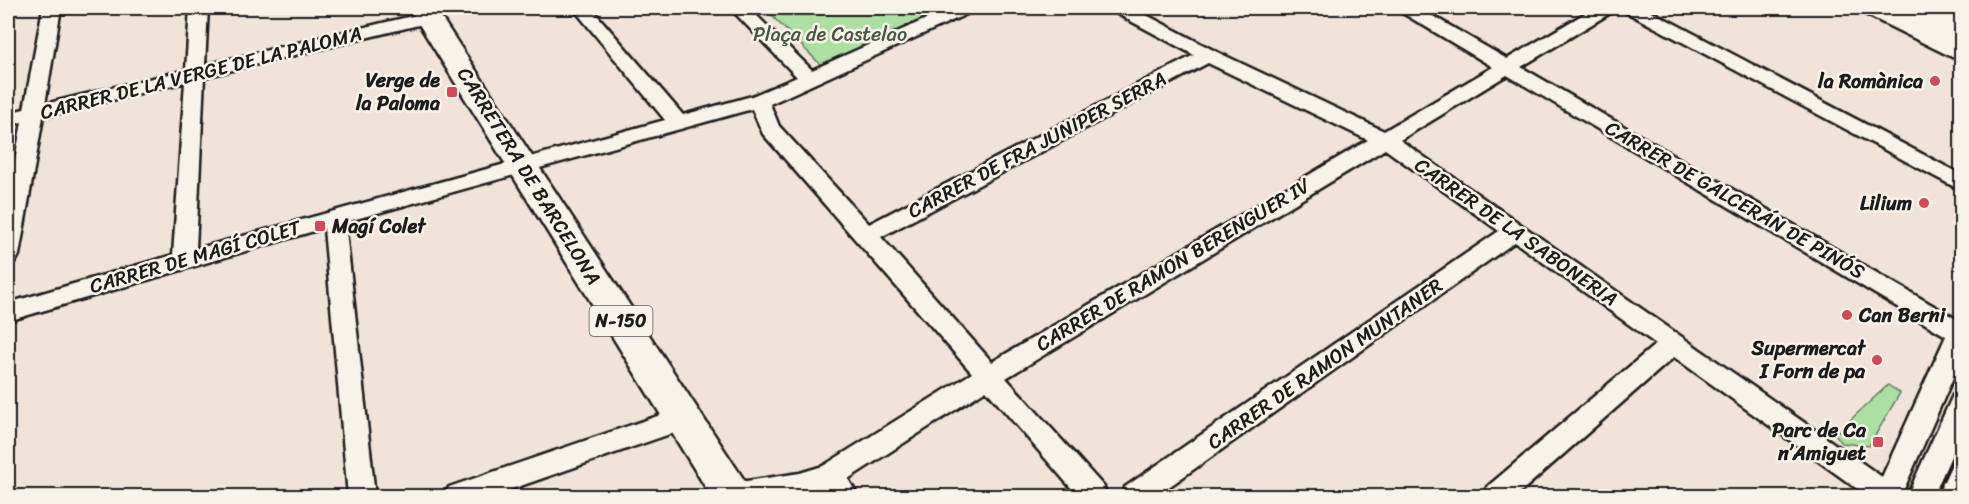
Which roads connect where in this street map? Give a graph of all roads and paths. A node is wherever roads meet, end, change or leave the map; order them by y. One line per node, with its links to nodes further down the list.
1 (52, 8): 22 (street)
2 (198, 8): 19 (street)
3 (582, 8): 24 (street)
4 (739, 8): 20 (street)
5 (965, 8): 20 (street, CARRER DE MAGÍ COLET)
6 (1120, 8): 17 (street, CARRER DE LA SABONERIA)
7 (1407, 8): 18 (street, CARRER DE GALCERÁN DE PINÓS)
8 (1606, 8): 18 (street, CARRER DE RAMON BERENGUER IV)
9 (1632, 8): 27 (street)
10 (1874, 8): 16 (main road)
11 (1902, 8): 15 (street)
12 (1929, 8): 14 (main road)
13 (425, 12): 19 (street, CARRER DE LA VERGE DE LA PALOMA); 26 (main road, CARRETERA DE BARCELONA / N-150)
14 (1962, 24)
15 (1962, 37)
16 (1962, 51)
17 (1208, 55): 25 (street, CARRER DE LA SABONERIA); 30 (street, CARRER DE FRA JUNIPER SERRA)
18 (1508, 67): 25 (street, CARRER DE RAMON BERENGUER IV); 34 (street, CARRER DE GALCERÁN DE PINÓS)
19 (195, 74): 22 (street, CARRER DE LA VERGE DE LA PALOMA); 32 (street)
20 (809, 78): 21 (street, CARRER DE MAGÍ COLET)
21 (761, 109): 24 (street, CARRER DE MAGÍ COLET); 30 (street)
22 (32, 114): 23 (street, CARRER DE LA VERGE DE LA PALOMA); 31 (street)
23 (8, 119)
24 (685, 122): 26 (street, CARRER DE MAGÍ COLET)
25 (1384, 138): 29 (street, CARRER DE LA SABONERIA); 36 (street, CARRER DE RAMON BERENGUER IV)
26 (521, 165): 28 (street, CARRER DE MAGÍ COLET); 38 (main road, CARRETERA DE BARCELONA / N-150)
27 (1962, 184)
28 (334, 217): 32 (street, CARRER DE MAGÍ COLET); 41 (street)
29 (1515, 231): 35 (street, CARRER DE LA SABONERIA); 45 (street, CARRER DE RAMON MUNTANER)
30 (866, 235): 36 (street)
31 (8, 255)
32 (184, 259): 33 (street, CARRER DE MAGÍ COLET)
33 (8, 312)
34 (1961, 331): 47 (street)
35 (1673, 344): 46 (street); 47 (street, CARRER DE LA SABONERIA)
36 (988, 376): 40 (street, CARRER DE RAMON BERENGUER IV); 44 (street)
37 (1962, 402): 48 (street)
38 (684, 418): 42 (street); 43 (main road, CARRETERA DE BARCELONA / N-150)
39 (1962, 470): 49 (street)
40 (837, 486): 43 (street, CARRER DE RAMON BERENGUER IV)
41 (361, 496)
42 (459, 496)
43 (730, 496)
44 (1094, 496)
45 (1135, 496)
46 (1497, 496)
47 (1887, 496)
48 (1920, 496)
49 (1950, 496)

